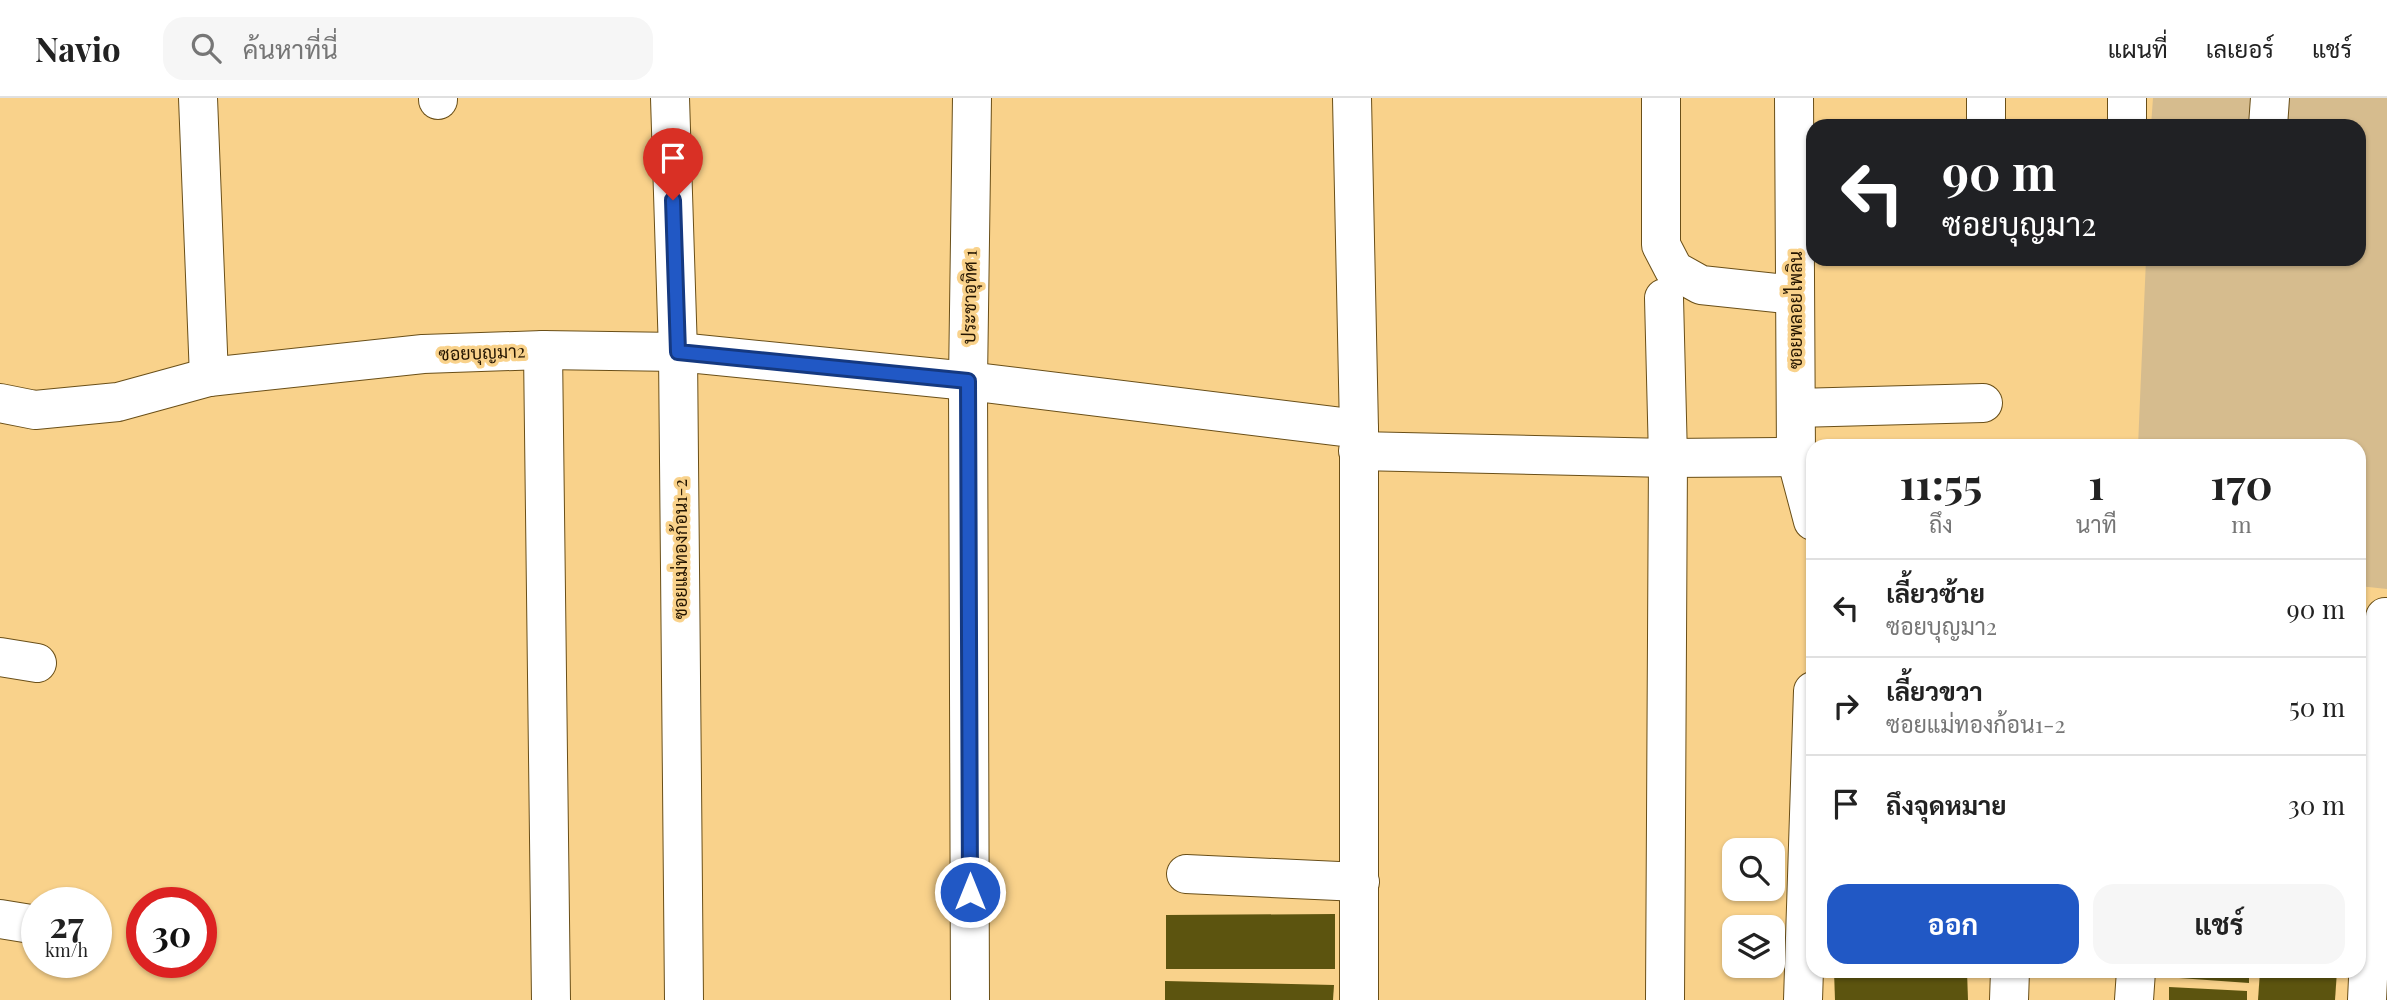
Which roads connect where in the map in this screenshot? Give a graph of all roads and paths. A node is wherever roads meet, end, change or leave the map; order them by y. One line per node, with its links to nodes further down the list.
1 (198, 98): 17 (street)
2 (670, 98): 16 (street, ซอยแม่ทองก้อน1-2)
3 (972, 98): 18 (street, ประชาอุทิศ 1)
4 (1352, 98): 22 (street)
5 (1661, 98): 13 (street)
6 (1794, 98): 13 (street, ซอยพลอยไพลิน)
7 (1986, 98): 10 (street)
8 (2127, 98): 11 (street)
9 (2270, 98): 12 (street)
10 (1986, 119)
11 (2127, 119)
12 (2268, 119)
13 (1801, 271): 21 (street, ซอยพลอยไพลิน)
14 (1664, 298): 24 (street)
15 (543, 350): 16 (street, ซอยบุญมา2); 17 (street, ซอยบุญมา2); 36 (street)
16 (678, 352): 18 (street, ซอยบุญมา2); 37 (street, ซอยแม่ทองก้อน1-2)
17 (209, 377): 19 (street, ซอยบุญมา2)
18 (968, 381): 22 (street, ซอยบุญมา2); 38 (street, ประชาอุทิศ 1)
19 (0, 403)
20 (1983, 403): 21 (street)
21 (1796, 408): 23 (street, ซอยพลอยไพลิน)
22 (1358, 440): 24 (street, ซอยบุญมา2); 30 (street)
23 (1796, 457): 24 (street, ซอยบุญมา2); 25 (street, ซอยพลอยไพลิน)
24 (1668, 458): 40 (street)
25 (1806, 495)
26 (2377, 616): 44 (street)
27 (0, 657): 28 (street)
28 (37, 663)
29 (1186, 874): 30 (street)
30 (1360, 882): 39 (street)
31 (1806, 907): 41 (street)
32 (0, 919): 33 (street)
33 (21, 922)
34 (2010, 978): 42 (street)
35 (2136, 978): 43 (street)
36 (551, 1000)
37 (684, 1000)
38 (970, 1000)
39 (1359, 1000)
40 (1665, 1000)
41 (1803, 1000)
42 (2009, 1000)
43 (2134, 1000)
44 (2367, 1000)

